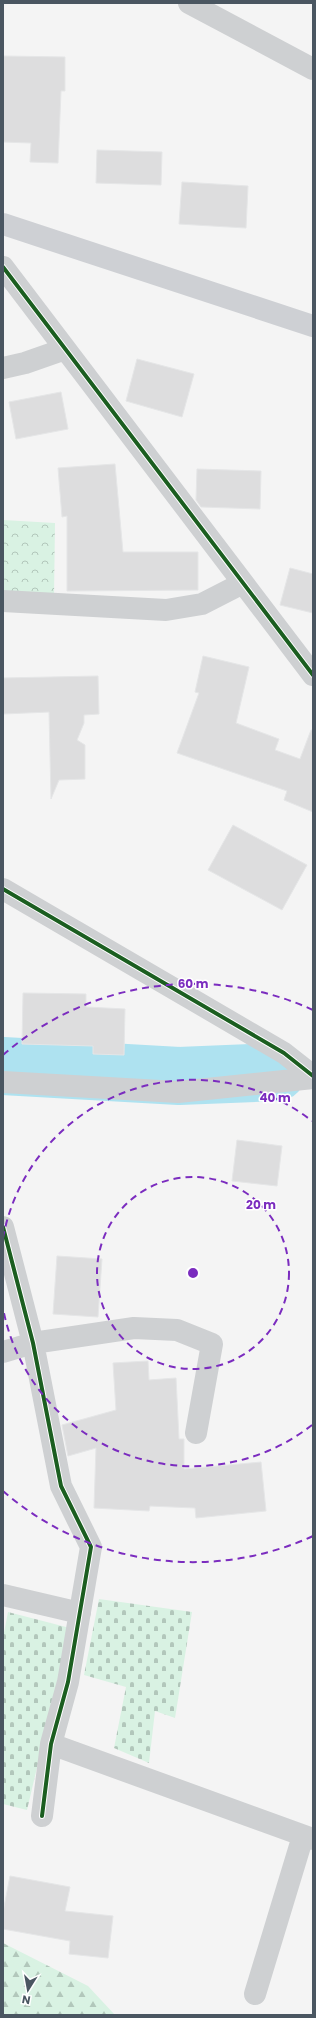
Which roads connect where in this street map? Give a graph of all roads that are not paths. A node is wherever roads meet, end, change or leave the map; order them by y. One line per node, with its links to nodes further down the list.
1 (189, 3): 2 (street)
2 (313, 69)
3 (3, 224): 5 (street)
4 (3, 267): 6 (street)
5 (313, 326)
6 (65, 349): 7 (street); 8 (street)
7 (3, 368)
8 (243, 583): 9 (street); 10 (street)
9 (3, 601)
10 (313, 675)
11 (3, 889): 12 (street)
12 (313, 1077): 13 (street)
13 (3, 1082)
14 (3, 1227): 15 (street)
15 (33, 1343): 16 (street); 17 (street); 19 (street)
16 (3, 1352)
17 (196, 1433)
18 (3, 1595): 19 (street)
19 (80, 1612): 20 (street)
20 (52, 1744): 21 (street); 22 (street)
21 (42, 1816)
22 (308, 1837): 23 (street)
23 (255, 1994)

